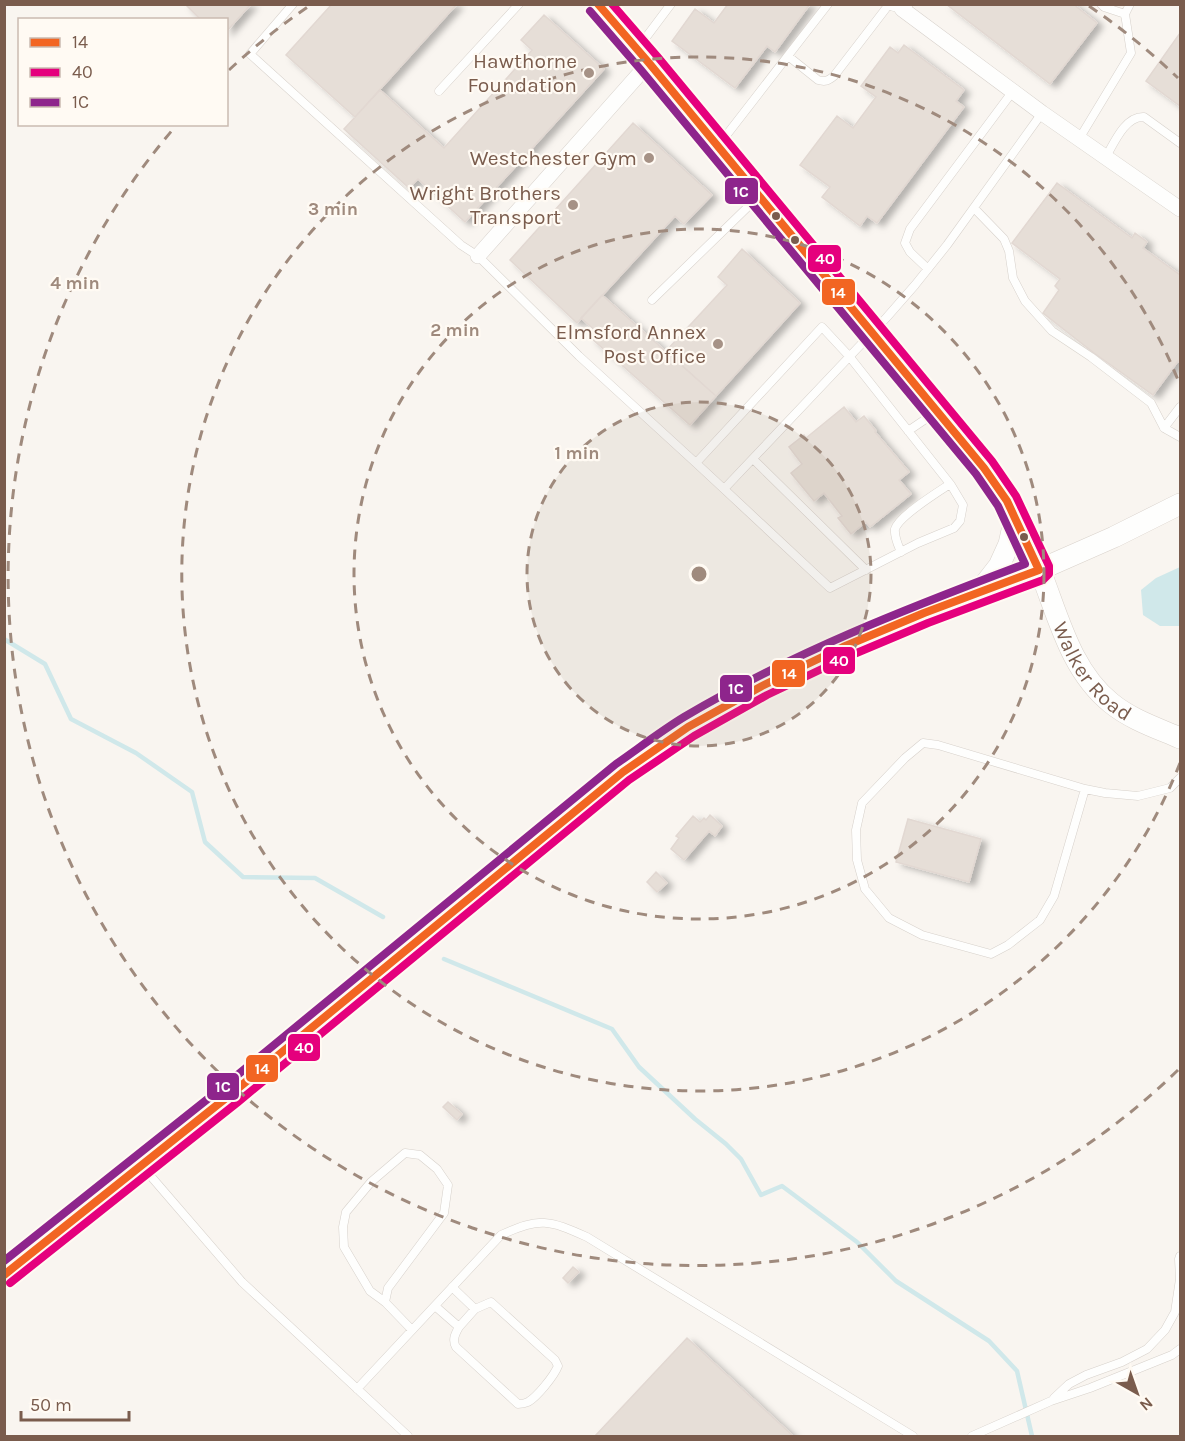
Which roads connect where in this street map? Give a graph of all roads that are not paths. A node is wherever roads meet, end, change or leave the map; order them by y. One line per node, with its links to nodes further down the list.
1 (293, 4): 22 (lane)
2 (519, 4): 12 (lane)
3 (598, 4): 10 (main road, Walker Road)
4 (672, 4): 10 (lane)
5 (828, 4): 11 (lane)
6 (1101, 4): 9 (lane)
7 (1130, 4): 9 (lane)
8 (903, 7): 11 (lane); 13 (street)
9 (1125, 14): 15 (lane)
10 (643, 56): 17 (main road, Walker Road); 22 (street)
11 (788, 56): 17 (lane)
12 (439, 91)
13 (1012, 91): 14 (street); 23 (lane)
14 (1042, 113): 15 (street); 20 (lane)
15 (1079, 139): 18 (street)
16 (1180, 143): 18 (lane)
17 (718, 146): 19 (main road, Walker Road)
18 (1106, 157): 21 (street)
19 (759, 196): 24 (lane); 25 (main road, Walker Road)
20 (974, 208): 23 (lane); 29 (lane)
21 (1180, 209)
22 (478, 256): 33 (lane)
23 (928, 269): 25 (lane)
24 (652, 300)
25 (872, 332): 26 (lane); 28 (main road, Walker Road)
26 (849, 356): 30 (lane); 32 (lane); 33 (lane)
27 (1180, 407): 29 (lane)
28 (937, 411): 30 (lane); 37 (main road, Walker Road)
29 (1164, 428): 31 (lane)
30 (908, 431): 34 (lane)
31 (1180, 437)
32 (753, 459): 35 (lane); 39 (lane)
33 (696, 464): 35 (lane)
34 (950, 484): 38 (lane); 38 (lane)
35 (724, 489): 39 (lane)
36 (1180, 504): 40 (main road)
37 (1015, 517): 40 (main road, Walker Road); 41 (main road)
38 (901, 552): 39 (lane)
39 (866, 570)
40 (1039, 570): 41 (main road); 42 (main road, Walker Road)
41 (978, 593): 45 (main road)
42 (1180, 738)
43 (1180, 778): 44 (lane)
44 (1085, 789): 44 (lane)
45 (142, 1166): 47 (main road); 55 (lane)
46 (1180, 1256): 56 (lane)
47 (4, 1275)
48 (452, 1287): 50 (lane); 51 (lane); 57 (lane)
49 (385, 1302): 49 (lane); 53 (lane)
50 (435, 1306): 52 (lane); 53 (lane)
51 (475, 1309): 52 (lane); 52 (lane)
52 (459, 1327)
53 (412, 1330): 55 (lane)
54 (1180, 1349): 56 (lane)
55 (357, 1389): 58 (lane)
56 (1051, 1401): 59 (lane)
57 (910, 1436)
58 (408, 1437)
59 (972, 1437)

